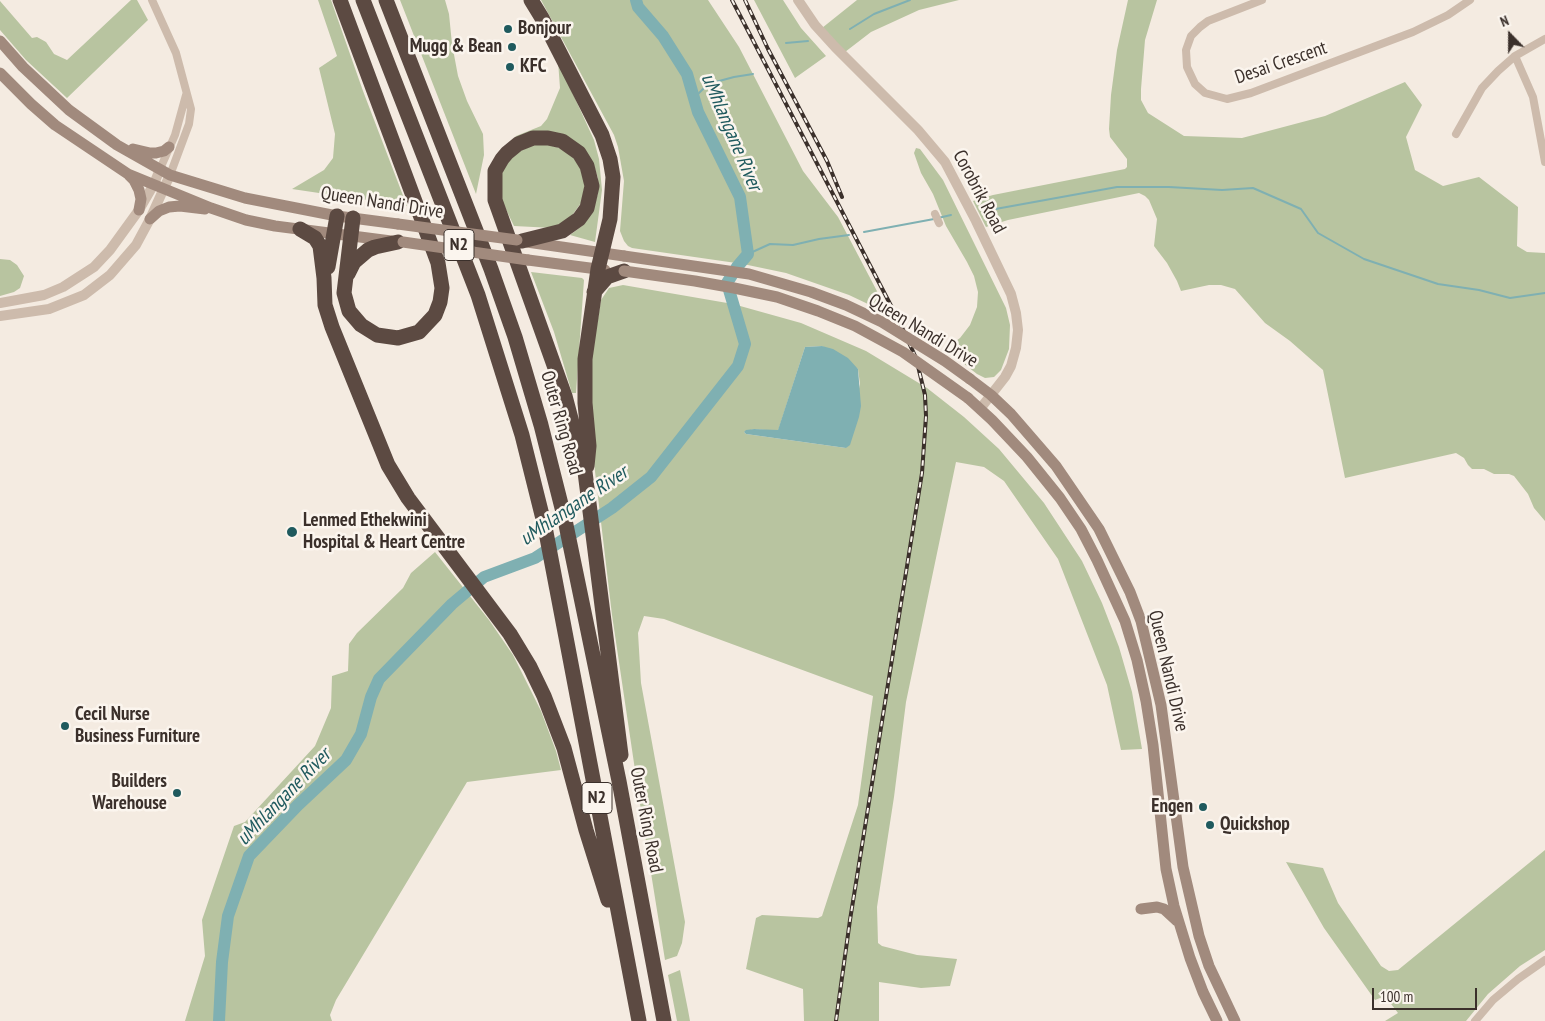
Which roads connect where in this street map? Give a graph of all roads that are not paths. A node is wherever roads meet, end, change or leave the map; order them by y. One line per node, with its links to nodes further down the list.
1 (152, 0): 13 (street)
2 (340, 0): 37 (highway)
3 (363, 0): 48 (highway, N2)
4 (386, 0): 44 (highway, Outer Ring Road / N2)
5 (531, 0): 33 (highway)
6 (798, 0): 41 (street, Corobrik Road)
7 (1262, 0): 8 (street, Desai Crescent)
8 (1470, 0)
9 (1545, 39): 11 (street)
10 (0, 40): 15 (main road, Queen Nandi Drive)
11 (1515, 56): 14 (street); 17 (street)
12 (0, 72): 19 (main road, Queen Nandi Drive)
13 (186, 94): 16 (street); 18 (street)
14 (1456, 134)
15 (117, 145): 16 (main road); 18 (main road, Queen Nandi Drive)
16 (169, 147): 18 (street)
17 (1545, 162)
18 (165, 172): 20 (street); 24 (main road, Queen Nandi Drive)
19 (128, 174): 20 (main road, Queen Nandi Drive); 22 (main road)
20 (159, 186): 21 (main road, Queen Nandi Drive); 22 (street); 26 (street)
21 (211, 208): 26 (main road); 28 (main road, Queen Nandi Drive)
22 (139, 210): 39 (street)
23 (935, 214): 27 (street)
24 (337, 216): 25 (main road, Queen Nandi Drive); 29 (highway)
25 (353, 218): 30 (highway); 31 (main road, Queen Nandi Drive, bridge)
26 (150, 219): 40 (street)
27 (939, 223)
28 (300, 229): 29 (main road, Queen Nandi Drive); 36 (highway)
29 (333, 234): 30 (main road, Queen Nandi Drive); 36 (highway)
30 (350, 236): 32 (main road, Queen Nandi Drive); 37 (highway)
31 (520, 241): 33 (main road, Queen Nandi Drive); 43 (highway)
32 (401, 242): 35 (main road, Queen Nandi Drive, bridge); 37 (highway)
33 (602, 253): 34 (main road, Queen Nandi Drive); 35 (highway)
34 (624, 264): 35 (main road, Queen Nandi Drive); 38 (highway); 41 (main road, Queen Nandi Drive, bridge); 42 (main road, Queen Nandi Drive, bridge)
35 (598, 269): 38 (highway)
36 (324, 278): 48 (highway)
37 (345, 280)
38 (594, 293): 43 (highway)
39 (0, 303)
40 (0, 316)
41 (991, 395): 42 (street, Corobrik Road); 52 (main road, Queen Nandi Drive)
42 (980, 409): 46 (main road, Queen Nandi Drive)
43 (586, 477): 44 (highway)
44 (619, 782): 50 (highway, Outer Ring Road / N2)
45 (1141, 909): 46 (main road)
46 (1178, 923): 51 (main road, Queen Nandi Drive)
47 (1545, 960): 53 (street)
48 (628, 961): 49 (highway, N2)
49 (639, 1021)
50 (664, 1021)
51 (1217, 1021)
52 (1235, 1021)
53 (1475, 1021)

